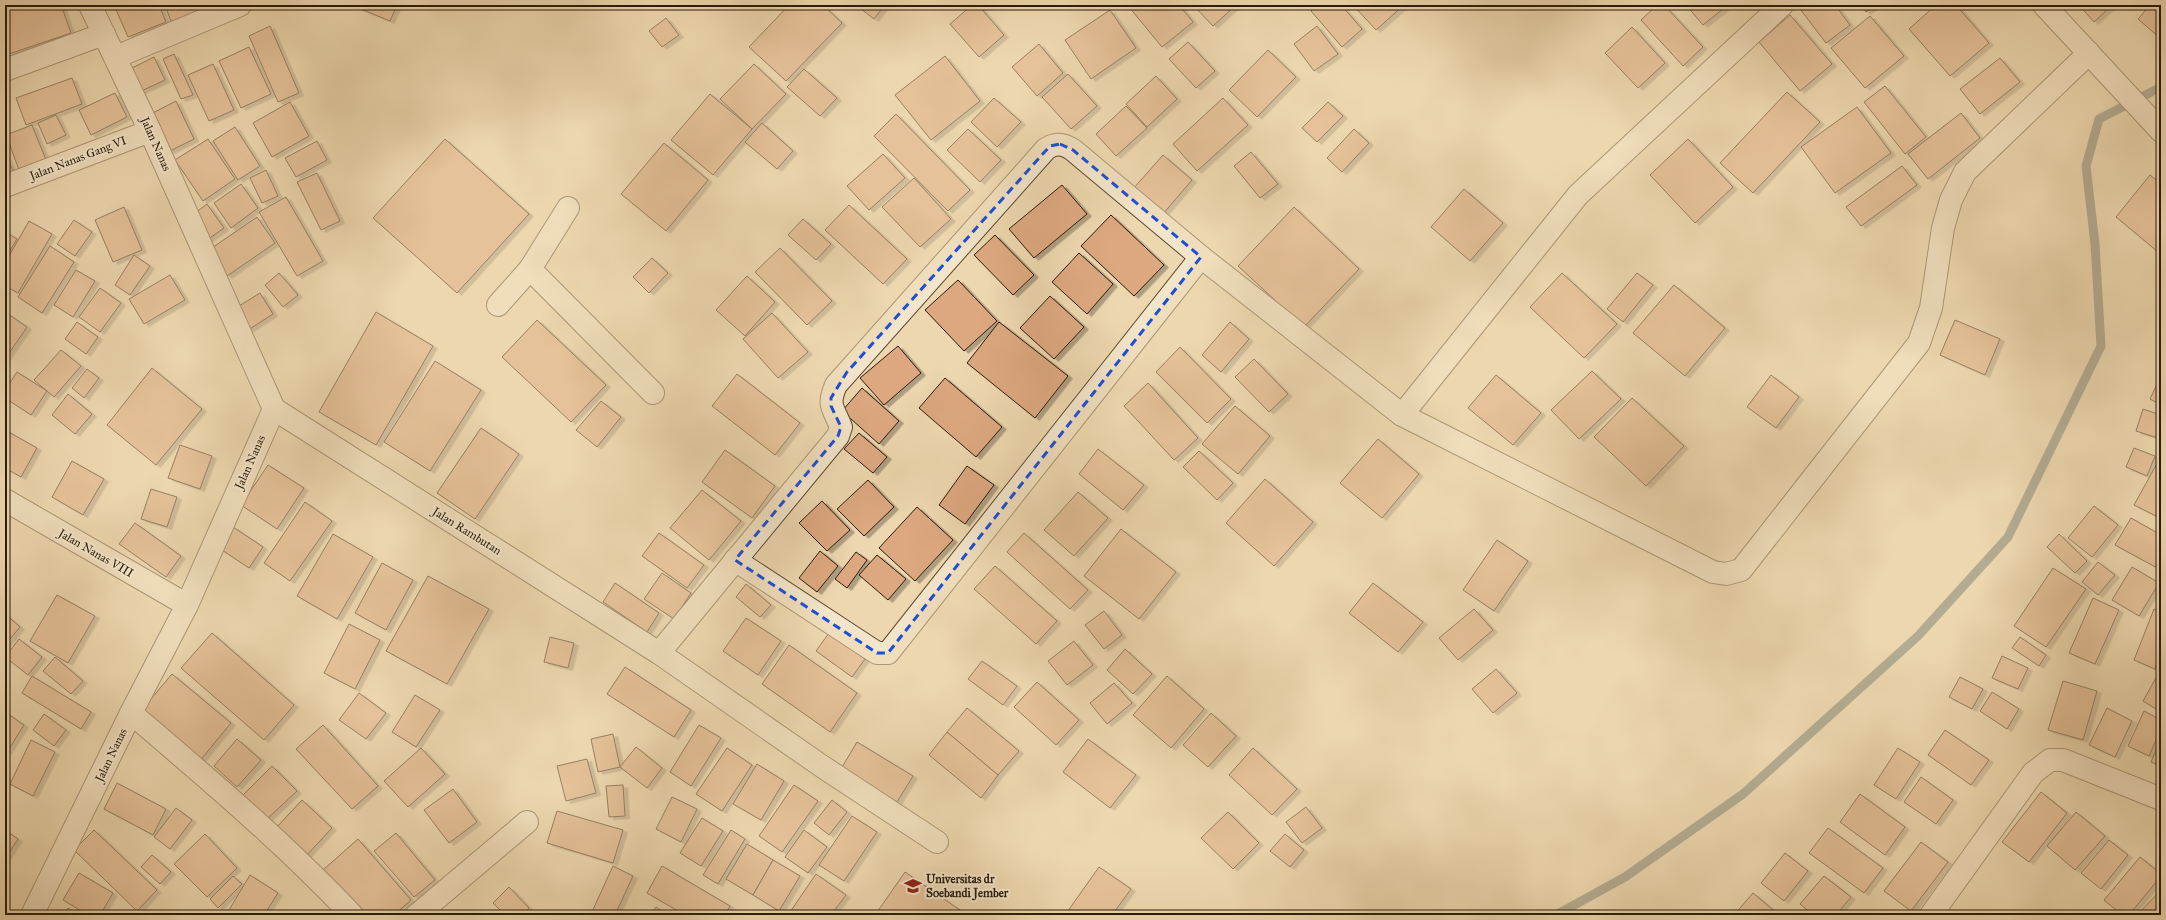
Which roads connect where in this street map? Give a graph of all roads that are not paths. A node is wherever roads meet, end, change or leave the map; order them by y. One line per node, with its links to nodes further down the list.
1 (90, 5): 5 (street, Jalan Nanas)
2 (240, 5): 7 (street)
3 (1782, 5): 18 (street)
4 (2044, 5): 6 (street)
5 (104, 34): 7 (street, Jalan Nanas); 8 (street)
6 (2089, 53): 10 (street); 18 (street)
7 (116, 57): 9 (street, Jalan Nanas)
8 (5, 70)
9 (150, 130): 11 (street, Jalan Nanas Gang VI); 17 (street, Jalan Nanas)
10 (2161, 131)
11 (5, 186)
12 (568, 208): 14 (street)
13 (1201, 256): 18 (street); 20 (street); 20 (street)
14 (530, 269): 15 (street); 16 (street)
15 (498, 305)
16 (653, 393)
17 (274, 409): 21 (street, Jalan Nanas); 22 (street, Jalan Rambutan)
18 (1402, 415)
19 (5, 500): 21 (street, Jalan Nanas VIII)
20 (735, 560): 22 (street)
21 (187, 606): 23 (street, Jalan Nanas)
22 (659, 653): 26 (street, Jalan Rambutan)
23 (131, 713): 27 (street, Jalan Nanas); 28 (street)
24 (2161, 799): 30 (street)
25 (527, 822): 29 (street)
26 (937, 842)
27 (32, 915)
28 (352, 915)
29 (417, 915)
30 (1931, 915)

